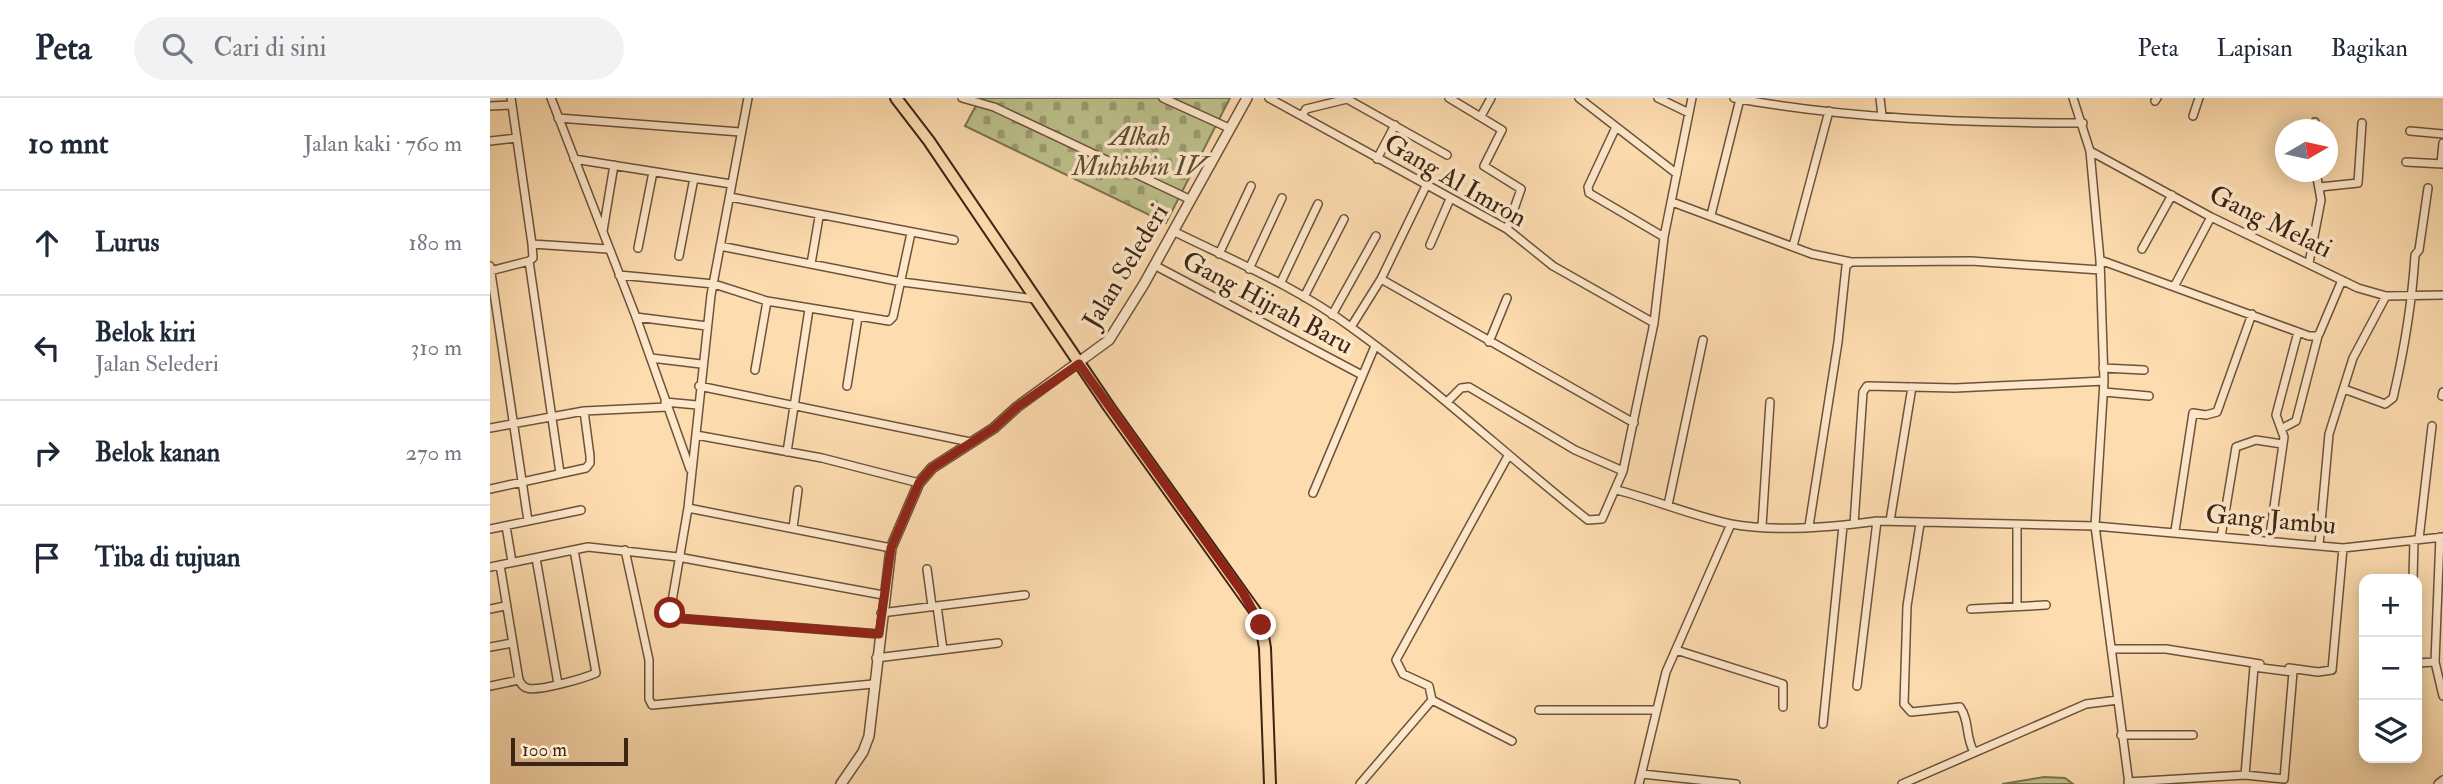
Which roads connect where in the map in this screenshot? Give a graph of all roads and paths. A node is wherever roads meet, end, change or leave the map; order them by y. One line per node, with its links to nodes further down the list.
1 (551, 98): 26 (street)
2 (748, 98): 33 (street)
3 (896, 98): 102 (main road)
4 (962, 98): 57 (street)
5 (1163, 98): 31 (street)
6 (1247, 98): 31 (street, Jalan Selederi)
7 (1269, 98): 22 (street, Gang Al Imron)
8 (1449, 98): 23 (street)
9 (1491, 98): 23 (street)
10 (1578, 98): 30 (street)
11 (1658, 98): 21 (street)
12 (1692, 98): 21 (street)
13 (1881, 98): 24 (street)
14 (2073, 98): 27 (street)
15 (2199, 98): 25 (street)
16 (1737, 99): 18 (street); 61 (street)
17 (512, 101): 19 (street); 35 (street)
18 (1783, 102): 20 (street)
19 (490, 106)
20 (1829, 111): 24 (street); 75 (street)
21 (1689, 113): 46 (street)
22 (1302, 116): 29 (street); 41 (street, Gang Al Imron)
23 (1481, 116): 65 (street)
24 (1882, 116): 27 (street)
25 (2193, 116)
26 (558, 118): 33 (street); 40 (street)
27 (2083, 124): 38 (street)
28 (2362, 124): 52 (street)
29 (1395, 125): 39 (street); 41 (street)
30 (1616, 127): 46 (street); 70 (street)
31 (1230, 128): 57 (street, Jalan Selederi)
32 (2410, 131): 34 (street)
33 (740, 132): 49 (street)
34 (2443, 134)
35 (517, 138): 36 (street); 72 (street)
36 (490, 141)
37 (2443, 144): 43 (street)
38 (2090, 150): 54 (street, Gang Melati); 81 (street)
39 (1447, 155)
40 (574, 159): 44 (street); 67 (street)
41 (1377, 159): 51 (street, Gang Al Imron)
42 (2406, 162): 43 (street)
43 (2442, 164)
44 (614, 165): 45 (street); 67 (street)
45 (653, 172): 47 (street); 76 (street)
46 (1678, 174): 59 (street)
47 (695, 178): 49 (street); 80 (street)
48 (2319, 182): 52 (street)
49 (731, 184): 55 (street)
50 (1251, 186): 79 (street)
51 (1426, 186): 58 (street, Gang Al Imron); 91 (street)
52 (2320, 187): 84 (street)
53 (2428, 188): 97 (street)
54 (2172, 195): 63 (street, Gang Melati); 78 (street)
55 (730, 197): 62 (street); 74 (street)
56 (1282, 198): 88 (street)
57 (1189, 199): 66 (street, Jalan Selederi)
58 (1450, 199): 65 (street, Gang Al Imron); 73 (street)
59 (1672, 202): 61 (street); 70 (street)
60 (1318, 204): 94 (street)
61 (1711, 215): 75 (street)
62 (819, 217): 68 (street); 85 (street)
63 (2211, 217): 84 (street, Gang Melati); 96 (street)
64 (1344, 219): 100 (street)
65 (1507, 229): 109 (street, Gang Al Imron)
66 (1173, 231): 79 (street); 86 (street, Jalan Selederi)
67 (603, 232): 77 (street)
68 (911, 233): 71 (street); 93 (street)
69 (1376, 236): 106 (street)
70 (1664, 237): 109 (street)
71 (954, 240)
72 (532, 244): 77 (street); 82 (street)
73 (1430, 245)
74 (720, 246): 85 (street); 95 (street)
75 (1793, 246): 83 (street)
76 (638, 248)
77 (608, 249): 90 (street)
78 (2142, 249)
79 (1219, 254): 88 (street)
80 (679, 256)
81 (2100, 260): 89 (street); 96 (street)
82 (529, 261): 87 (street); 137 (street)
83 (1852, 261): 89 (street); 168 (street)
84 (2309, 263): 92 (street, Gang Melati)
85 (811, 264): 93 (street)
86 (1154, 265): 119 (street, Jalan Selederi); 123 (street, Gang Hijrah Baru)
87 (490, 269): 139 (street)
88 (1249, 269): 94 (street)
89 (2100, 270): 120 (street)
90 (620, 275): 95 (street); 107 (street)
91 (1381, 279): 111 (street); 115 (street)
92 (2342, 280): 99 (street, Gang Melati); 113 (street)
93 (902, 282): 102 (street); 108 (street)
94 (1281, 282): 100 (street)
95 (714, 284): 103 (street); 110 (street)
96 (2175, 285): 105 (street)
97 (2413, 295): 98 (street, Gang Melati); 99 (street, Gang Melati); 128 (street)
98 (2443, 295)
99 (2386, 296): 128 (street)
100 (1304, 297): 106 (street)
101 (1507, 298): 115 (street)
102 (1036, 299): 119 (main road)
103 (767, 301): 104 (street); 121 (street)
104 (809, 309): 108 (street); 135 (street)
105 (2252, 314): 112 (street); 174 (street)
106 (1332, 315): 111 (street)
107 (636, 317): 110 (street); 117 (street)
108 (858, 317): 126 (street)
109 (1654, 323): 138 (street)
110 (707, 326): 118 (street)
111 (1351, 327): 116 (street)
112 (2298, 332): 113 (street); 142 (street)
113 (2318, 336): 142 (street)
114 (1703, 340): 157 (street)
115 (1489, 342): 138 (street)
116 (1375, 346): 123 (street); 131 (street)
117 (651, 358): 118 (street); 133 (street)
118 (701, 364): 125 (street)
119 (1079, 364): 144 (street, Jalan Selederi); 231 (main road)
120 (2104, 368): 122 (street); 124 (street)
121 (755, 370)
122 (2144, 370)
123 (1362, 375): 156 (street)
124 (2104, 381): 127 (street); 129 (street)
125 (699, 386): 134 (street); 135 (street)
126 (847, 386)
127 (1912, 387): 162 (street); 164 (street)
128 (2344, 389): 179 (street)
129 (2104, 392): 130 (street); 171 (street)
130 (2149, 396)
131 (1447, 402): 147 (street); 149 (street)
132 (1770, 402): 167 (street)
133 (666, 404): 134 (street); 136 (street); 148 (street)
134 (697, 405): 143 (street)
135 (794, 405): 144 (street); 146 (street)
136 (584, 411): 137 (street); 150 (street)
137 (550, 419): 139 (street); 150 (street)
138 (1634, 423): 149 (street)
139 (515, 424): 141 (street); 151 (street)
140 (2432, 426): 177 (street)
141 (490, 428)
142 (2283, 428): 145 (street)
143 (696, 435): 146 (street); 148 (street)
144 (970, 442): 152 (street, Jalan Selederi)
145 (2282, 444): 175 (street); 178 (street)
146 (787, 452): 152 (street)
147 (1508, 456): 155 (street); 216 (street)
148 (690, 469): 158 (street)
149 (1623, 471): 155 (street)
150 (560, 473): 151 (street)
151 (522, 482): 153 (street); 160 (street)
152 (919, 483): 180 (street, Jalan Selederi)
153 (490, 489)
154 (798, 490): 172 (street)
155 (1617, 490): 157 (street, Gang Jambu)
156 (1313, 493)
157 (1668, 505): 163 (street, Gang Jambu)
158 (688, 508): 172 (street); 184 (street)
159 (581, 510): 160 (street)
160 (528, 521): 166 (street)
161 (1877, 521): 162 (street, Gang Jambu); 164 (street, Gang Jambu); 214 (street)
162 (1890, 521): 165 (street, Gang Jambu)
163 (1731, 524): 167 (street, Gang Jambu); 206 (street)
164 (1854, 524): 169 (street, Gang Jambu)
165 (1920, 524): 170 (street, Gang Jambu); 225 (street)
166 (506, 526): 173 (street); 186 (street)
167 (1762, 526): 168 (street, Gang Jambu)
168 (1808, 526): 169 (street, Gang Jambu)
169 (1843, 526): 221 (street)
170 (2017, 526): 171 (street, Gang Jambu); 196 (street)
171 (2095, 526): 174 (street, Gang Jambu); 204 (street)
172 (793, 528): 180 (street)
173 (490, 529)
174 (2175, 531): 175 (street, Gang Jambu)
175 (2221, 537): 178 (street, Gang Jambu)
176 (2442, 537): 177 (street, Gang Jambu); 208 (street)
177 (2417, 540): 181 (street, Gang Jambu); 190 (street)
178 (2269, 542): 179 (street, Gang Jambu)
179 (2319, 545): 181 (street, Gang Jambu)
180 (891, 548): 191 (street, Jalan Selederi)
181 (2343, 548): 204 (street)
182 (574, 550): 183 (street); 185 (street); 211 (street)
183 (625, 550): 184 (street); 212 (street)
184 (678, 557): 191 (street); 200 (street)
185 (536, 558): 186 (street); 211 (street)
186 (512, 562): 187 (street)
187 (500, 565): 188 (street); 194 (street)
188 (490, 567)
189 (928, 569): 195 (street)
190 (2414, 574)
191 (883, 594): 199 (street, Jalan Selederi)
192 (1025, 595): 195 (street)
193 (2046, 605): 196 (street)
194 (505, 606): 198 (street); 201 (street)
195 (935, 606): 199 (street); 205 (street)
196 (2017, 606): 197 (street)
197 (1971, 608)
198 (490, 609)
199 (881, 613): 200 (street, Jalan Selederi)
200 (879, 634): 207 (street, Jalan Selederi)
201 (512, 643): 203 (street); 210 (street)
202 (998, 643): 205 (street)
203 (490, 648)
204 (2111, 649): 217 (street)
205 (943, 650): 207 (street)
206 (1676, 650): 218 (street); 220 (street)
207 (876, 658): 212 (street, Jalan Selederi)
208 (2435, 662): 209 (street); 215 (street)
209 (2422, 663)
210 (519, 680): 211 (street); 213 (street)
211 (558, 684)
212 (873, 684): 230 (street, Jalan Selederi)
213 (490, 686)
214 (1857, 686)
215 (2442, 694)
216 (1432, 700): 224 (street); 232 (street)
217 (2118, 700): 222 (street); 225 (street)
218 (1783, 707)
219 (1539, 710): 220 (street)
220 (1657, 710): 226 (street)
221 (1823, 724)
222 (2122, 735): 223 (street); 229 (street)
223 (2193, 735)
224 (1512, 741)
225 (1973, 752): 235 (street)
226 (1642, 774): 233 (street); 234 (street)
227 (2245, 775): 227 (street); 229 (street)
228 (2443, 780): 236 (street)
229 (2129, 783)
230 (841, 784)
231 (1270, 784)
232 (1360, 784)
233 (1639, 784)
234 (1736, 784)
235 (1902, 784)
236 (2438, 784)

